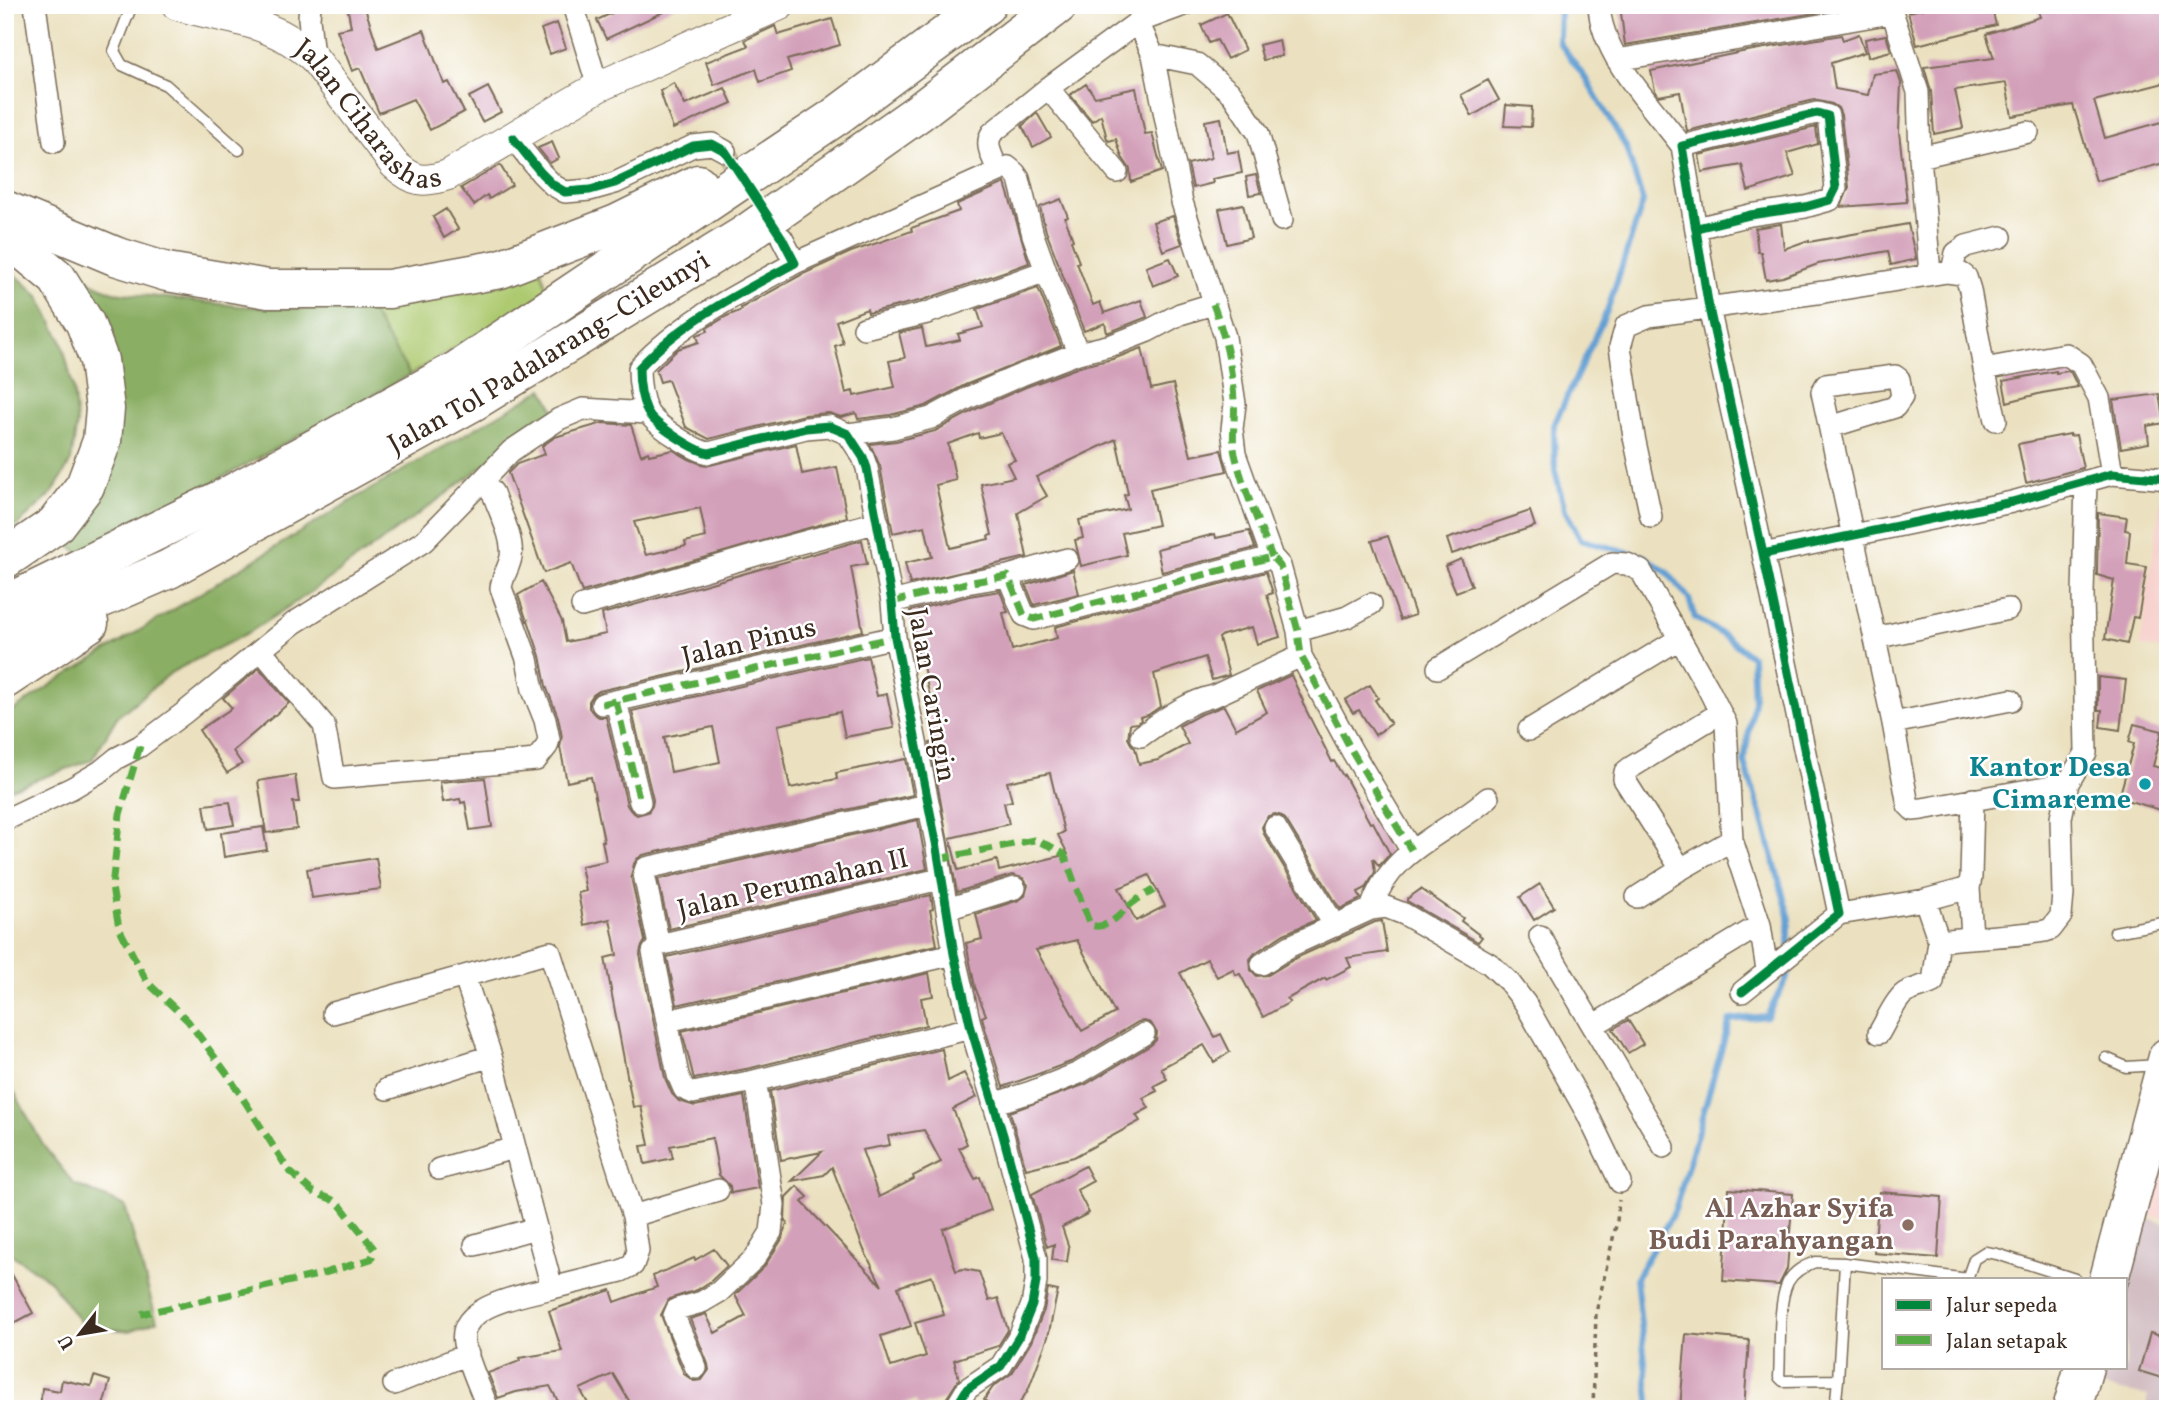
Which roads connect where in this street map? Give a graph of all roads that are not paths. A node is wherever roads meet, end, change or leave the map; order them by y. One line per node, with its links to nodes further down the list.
1 (35, 5): 22 (street)
2 (132, 5): 24 (lane)
3 (177, 5): 11 (street, Jalan Ciharashas)
4 (310, 5): 15 (street)
5 (573, 5): 17 (street)
6 (780, 5): 17 (street, Jalan Ciharashas)
7 (986, 5): 19 (highway, Jalan Tol Padalarang–Cileunyi)
8 (1058, 5): 59 (highway, Jalan Tol Padalarang–Cileunyi)
9 (1184, 5): 13 (street)
10 (1599, 5): 16 (street)
11 (207, 9): 15 (street, Jalan Ciharashas)
12 (1891, 9): 16 (street); 26 (street)
13 (1138, 22): 14 (street); 18 (street)
14 (1153, 55): 30 (street); 39 (street)
15 (313, 57): 21 (street, Jalan Ciharashas)
16 (1616, 60): 23 (street)
17 (598, 87): 21 (street, Jalan Ciharashas)
18 (1048, 88): 27 (street); 28 (street)
19 (835, 117): 29 (highway); 63 (highway, Jalan Tol Padalarang–Cileunyi)
20 (2028, 132): 26 (street)
21 (513, 138): 25 (street)
22 (54, 142)
23 (1682, 146): 31 (street); 31 (street)
24 (239, 150)
25 (725, 151)
26 (1920, 157): 38 (street)
27 (998, 170): 35 (street); 36 (street)
28 (1117, 172)
29 (5, 210)
30 (1282, 219)
31 (1698, 228): 40 (street)
32 (2001, 237): 37 (street)
33 (782, 238): 35 (street)
34 (5, 239): 57 (highway)
35 (794, 263): 44 (street)
36 (1046, 271): 41 (street); 42 (street)
37 (1952, 271): 38 (street); 43 (street)
38 (1930, 273): 40 (street)
39 (1213, 304): 42 (street); 56 (street)
40 (1709, 308): 52 (street); 55 (street)
41 (864, 328)
42 (1078, 353): 47 (street)
43 (1984, 369): 45 (street); 48 (street)
44 (647, 413): 47 (street); 51 (street)
45 (1996, 420)
46 (1830, 427): 54 (street)
47 (848, 434): 53 (street, Jalan Caringin)
48 (2112, 474): 49 (street); 50 (street)
49 (2168, 479)
50 (2086, 481): 54 (street); 80 (street)
51 (479, 484): 71 (street); 71 (street)
52 (1651, 517)
53 (878, 522): 61 (street, Jalan Caringin); 64 (street)
54 (1853, 536): 55 (street); 68 (street)
55 (1763, 554): 97 (street)
56 (1272, 557): 60 (street); 66 (street)
57 (5, 559)
58 (1067, 559): 60 (street)
59 (169, 569): 70 (highway, Jalan Tol Padalarang–Cileunyi); 74 (highway)
60 (1008, 576): 61 (street)
61 (892, 602): 67 (street, Jalan Caringin)
62 (1371, 604): 66 (street)
63 (5, 605)
64 (582, 606)
65 (2008, 609): 68 (street)
66 (1298, 631): 72 (street)
67 (895, 638): 83 (street, Jalan Pinus); 84 (street, Jalan Caringin)
68 (1875, 638): 77 (street)
69 (1679, 639): 73 (street); 76 (street); 78 (street)
70 (5, 640)
71 (261, 650): 85 (street)
72 (1301, 656): 79 (street); 88 (street)
73 (1438, 668)
74 (5, 679)
75 (2011, 700): 77 (street)
76 (1720, 713): 87 (street); 89 (street)
77 (1893, 723): 82 (street)
78 (1529, 730)
79 (1141, 736)
80 (2068, 783): 82 (street); 103 (street)
81 (1488, 798): 88 (street)
82 (1973, 799): 92 (street)
83 (640, 802)
84 (927, 805): 90 (street, Jalan Caringin); 105 (street)
85 (5, 821)
86 (1275, 827): 100 (street)
87 (1732, 840): 89 (street); 99 (street)
88 (1411, 850): 96 (street)
89 (1681, 869): 93 (street)
90 (940, 879): 95 (street, Jalan Caringin); 105 (street, Jalan Perumahan II)
91 (1015, 888): 95 (street)
92 (1969, 888): 94 (street); 103 (street)
93 (1637, 897)
94 (1925, 900): 97 (street); 104 (street)
95 (947, 909): 106 (street, Jalan Caringin)
96 (1371, 909): 100 (street); 126 (street)
97 (1839, 914): 108 (street)
98 (2168, 922): 101 (lane)
99 (1760, 925): 108 (street); 113 (street)
100 (1335, 926): 107 (street)
101 (2115, 932)
102 (1540, 936): 113 (street)
103 (1972, 937): 104 (street)
104 (1939, 941): 115 (street)
105 (659, 945): 112 (street)
106 (954, 954): 112 (street); 114 (street, Jalan Caringin)
107 (1262, 964)
108 (1773, 966): 110 (street)
109 (465, 978): 111 (street); 117 (street); 128 (street)
110 (1742, 992)
111 (333, 1013)
112 (668, 1021): 120 (street)
113 (1594, 1025): 123 (street)
114 (971, 1028): 120 (street); 122 (street, Jalan Caringin)
115 (1879, 1033)
116 (1144, 1034): 122 (street)
117 (491, 1056): 121 (street); 124 (street)
118 (2106, 1058): 119 (lane)
119 (2167, 1061): 135 (highway)
120 (754, 1081): 138 (street)
121 (387, 1089)
122 (993, 1104): 144 (street, Jalan Caringin)
123 (1664, 1147)
124 (514, 1148): 125 (street); 129 (street)
125 (439, 1169)
126 (1619, 1182)
127 (718, 1189): 128 (street)
128 (633, 1216): 136 (street)
129 (536, 1228): 130 (street); 136 (street)
130 (475, 1245)
131 (1845, 1264): 132 (lane); 140 (lane); 140 (lane)
132 (1960, 1278)
133 (1968, 1278): 134 (lane)
134 (2072, 1278)
135 (2109, 1278)
136 (552, 1288): 137 (street)
137 (468, 1354): 141 (street); 143 (street)
138 (696, 1368)
139 (2084, 1368): 142 (highway)
140 (1838, 1380): 145 (lane)
141 (394, 1384)
142 (2076, 1407)
143 (488, 1409)
144 (955, 1409)
145 (1835, 1409)

